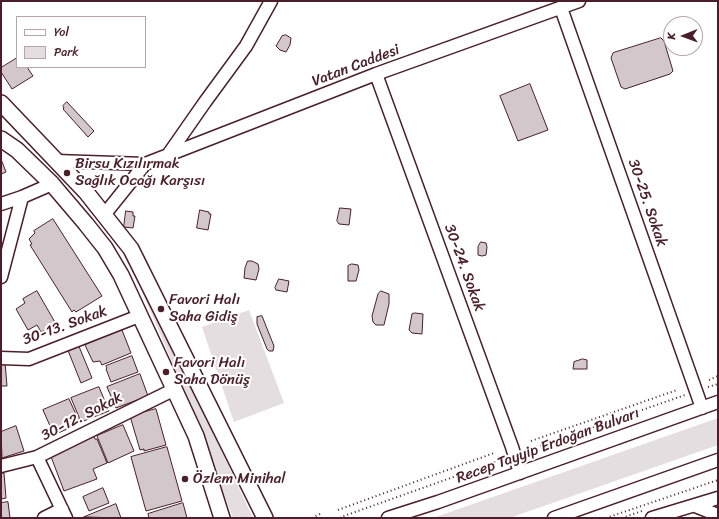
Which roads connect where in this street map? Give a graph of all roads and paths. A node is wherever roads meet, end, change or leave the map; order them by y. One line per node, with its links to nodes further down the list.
1 (271, 1): 7 (street)
2 (579, 1): 3 (street, Vatan Caddesi)
3 (561, 8): 4 (street, Vatan Caddesi); 22 (street, 30-25. Sokak)
4 (376, 74): 7 (street, Vatan Caddesi); 27 (street, 30-24. Sokak)
5 (1, 103): 8 (main road)
6 (1, 139): 10 (main road)
7 (168, 155): 9 (street, Vatan Caddesi)
8 (56, 161): 9 (street, Vatan Caddesi); 13 (main road)
9 (145, 164): 13 (street, Vatan Caddesi)
10 (52, 184): 11 (street); 15 (main road)
11 (22, 197): 12 (street); 14 (street)
12 (1, 204)
13 (104, 214): 41 (main road)
14 (1, 277)
15 (139, 316): 16 (street, 30-13. Sokak); 20 (main road)
16 (1, 358)
17 (718, 376): 18 (path)
18 (709, 380)
19 (718, 384): 22 (path)
20 (175, 389): 28 (street, 30-12. Sokak); 40 (main road)
21 (677, 390): 25 (path)
22 (696, 392): 24 (street, 30-25. Sokak); 27 (path)
23 (718, 402): 24 (street, Recep Tayyip Erdoğan Bulvarı)
24 (702, 408): 31 (street, Recep Tayyip Erdoğan Bulvarı)
25 (531, 441)
26 (494, 453): 35 (path)
27 (514, 455): 31 (street, 30-24. Sokak); 43 (path)
28 (37, 457): 30 (street, 30-12. Sokak); 37 (street)
29 (718, 460): 45 (street)
30 (1, 466)
31 (520, 473): 44 (street, Recep Tayyip Erdoğan Bulvarı)
32 (718, 480): 46 (path)
33 (718, 498): 34 (street)
34 (695, 506): 38 (street); 47 (street)
35 (338, 510)
36 (322, 513): 42 (path)
37 (64, 514): 39 (street)
38 (718, 515)
39 (44, 518)
40 (222, 518)
41 (265, 518)
42 (312, 518)
43 (340, 518)
44 (388, 518)
45 (554, 518)
46 (606, 518)
47 (654, 518)

